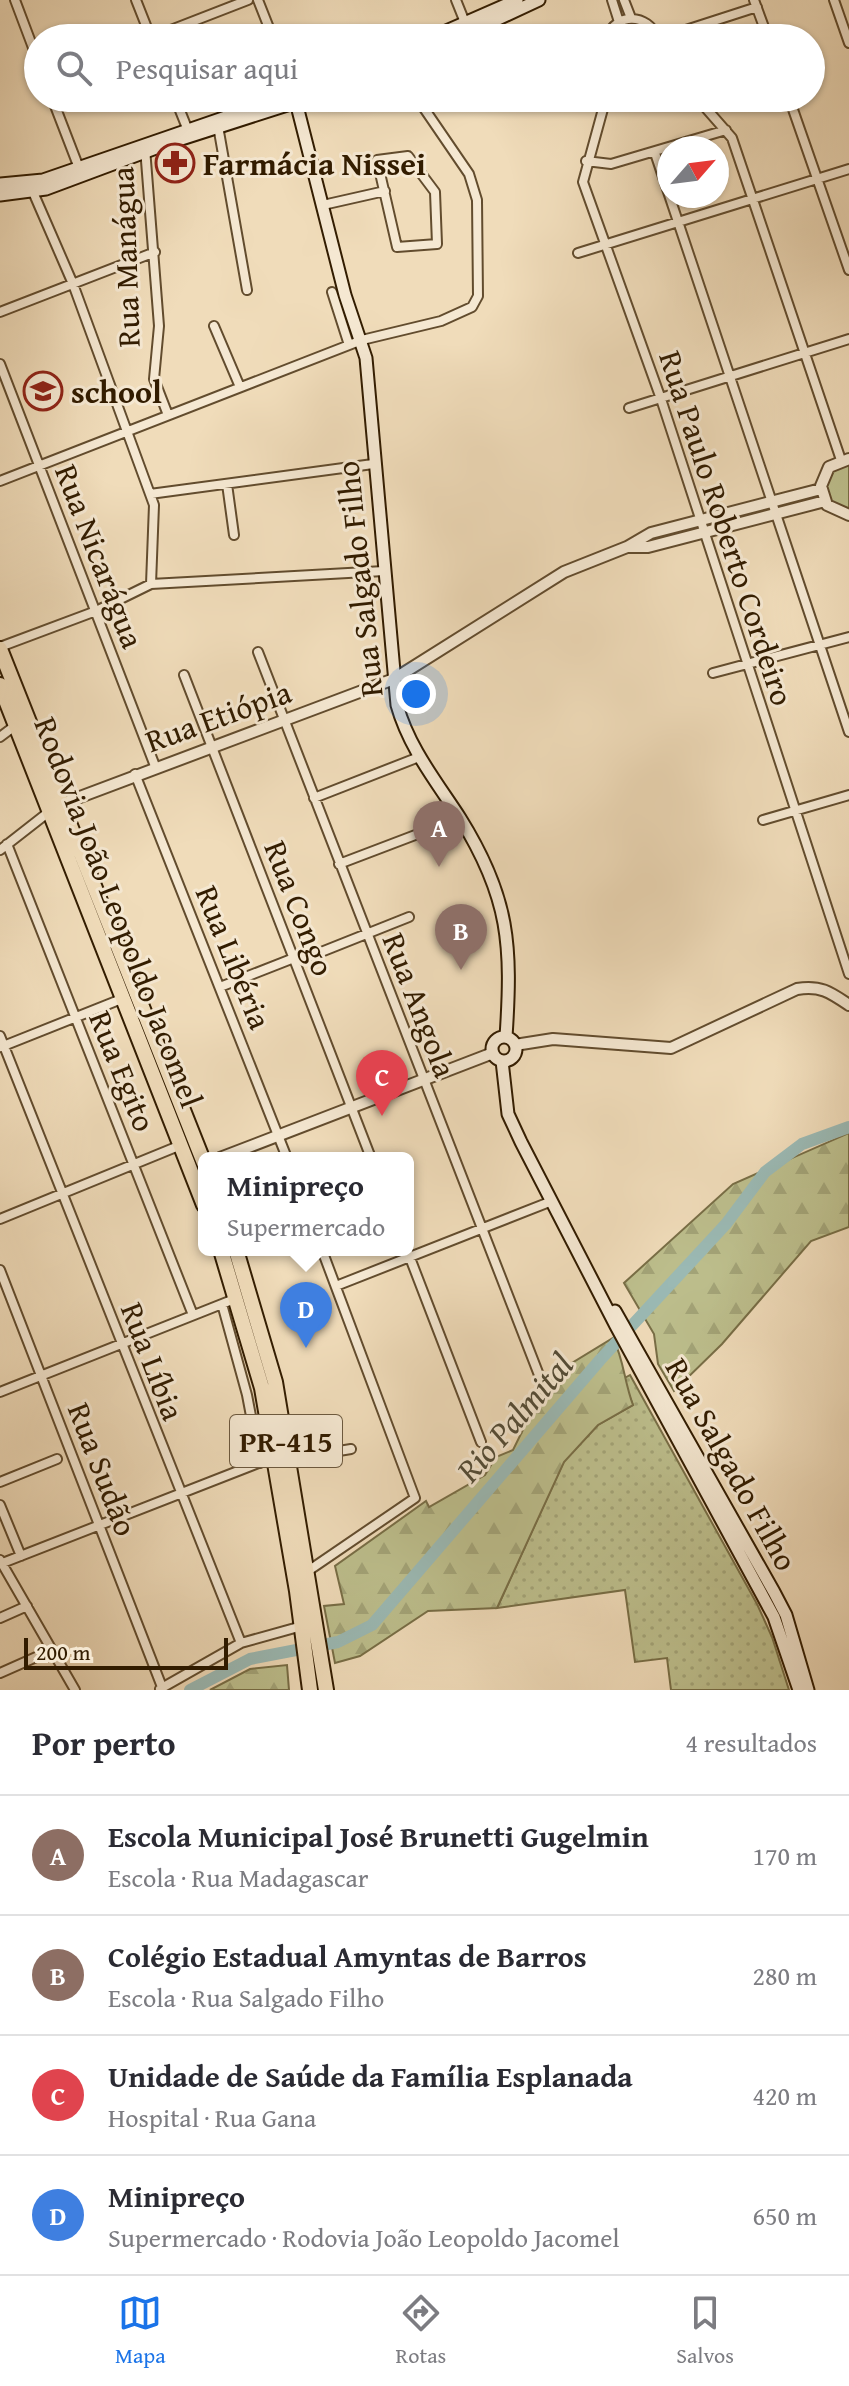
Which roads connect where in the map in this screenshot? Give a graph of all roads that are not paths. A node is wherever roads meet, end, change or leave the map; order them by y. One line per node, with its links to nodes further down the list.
1 (15, 0): 14 (street)
2 (136, 0): 15 (street)
3 (248, 0): 16 (street)
4 (258, 0): 17 (street)
5 (456, 0): 18 (street)
6 (517, 0): 19 (main road)
7 (539, 0): 20 (main road)
8 (612, 0): 13 (street)
9 (624, 0): 12 (street)
10 (834, 0): 24 (street)
11 (756, 4): 22 (street); 23 (street)
12 (631, 18): 13 (street); 21 (street)
13 (619, 22)
14 (24, 24)
15 (145, 24)
16 (187, 24)
17 (267, 24)
18 (466, 24)
19 (473, 24)
20 (475, 24)
21 (648, 24)
22 (700, 24)
23 (763, 24)
24 (849, 43)
25 (57, 112): 40 (street)
26 (181, 112): 35 (street)
27 (237, 112): 35 (main road)
28 (261, 112): 34 (main road)
29 (303, 112): 48 (main road, Rua Salgado Filho)
30 (427, 112): 60 (street)
31 (602, 112): 39 (street, Rua Paulo Roberto Cordeiro)
32 (710, 112): 36 (street)
33 (794, 112): 42 (street)
34 (218, 126): 37 (main road); 55 (street)
35 (187, 128): 37 (main road)
36 (726, 130): 38 (street); 47 (street)
37 (145, 147): 40 (main road); 45 (main road); 51 (street, Rua Manágua)
38 (655, 153): 39 (street); 49 (street)
39 (586, 161): 50 (street, Rua Paulo Roberto Cordeiro)
40 (79, 168): 43 (main road)
41 (849, 169): 42 (street)
42 (817, 179): 47 (street); 53 (street)
43 (0, 184)
44 (385, 191): 44 (street); 48 (street)
45 (33, 192): 46 (main road); 54 (street)
46 (0, 195)
47 (752, 199): 49 (street); 62 (street)
48 (323, 205): 60 (main road, Rua Salgado Filho)
49 (676, 221): 50 (street); 64 (street)
50 (606, 243): 52 (street); 66 (street, Rua Paulo Roberto Cordeiro)
51 (155, 252): 54 (street); 68 (street, Rua Manágua)
52 (578, 253)
53 (849, 270)
54 (73, 284): 57 (street); 69 (street)
55 (247, 290)
56 (332, 292): 61 (street)
57 (0, 312)
58 (214, 326): 65 (street)
59 (849, 339): 62 (street)
60 (362, 340): 61 (street); 71 (main road, Rua Salgado Filho)
61 (349, 345): 65 (street)
62 (805, 354): 64 (street); 70 (street)
63 (0, 364): 72 (street, Rua Nicarágua)
64 (730, 378): 66 (street); 77 (street)
65 (240, 387): 68 (street)
66 (661, 399): 67 (street); 81 (street, Rua Paulo Roberto Cordeiro)
67 (629, 408)
68 (168, 415): 69 (street)
69 (128, 431): 72 (street); 76 (street)
70 (845, 460): 75 (street)
71 (373, 464): 74 (street); 85 (main road, Rua Salgado Filho)
72 (40, 465): 73 (street); 87 (street, Rua Nicarágua)
73 (0, 481)
74 (227, 484): 76 (street); 83 (street)
75 (821, 489): 77 (street); 78 (street)
76 (150, 494): 86 (street)
77 (771, 501): 79 (street); 81 (street)
78 (825, 501): 79 (street); 80 (street)
79 (775, 514): 82 (street); 89 (street)
80 (849, 515)
81 (699, 520): 82 (street, Rua Paulo Roberto Cordeiro); 84 (street)
82 (702, 533): 84 (street); 92 (street, Rua Paulo Roberto Cordeiro)
83 (234, 535)
84 (627, 547): 95 (street, Rua Etiópia)
85 (384, 571): 86 (street); 95 (main road, Rua Salgado Filho)
86 (151, 584): 87 (street)
87 (96, 611): 90 (street); 103 (street, Rua Nicarágua)
88 (849, 637): 89 (street)
89 (820, 645): 92 (street); 99 (street)
90 (0, 648): 107 (highway, Rodovia João Leopoldo Jacomel)
91 (258, 652): 97 (street, Rua Angola)
92 (747, 665): 93 (street); 108 (street, Rua Paulo Roberto Cordeiro)
93 (713, 673)
94 (184, 675): 101 (street, Rua Congo)
95 (394, 679): 97 (street, Rua Etiópia); 102 (main road, Rua Salgado Filho)
96 (0, 685): 98 (highway, Rodovia João Leopoldo Jacomel)
97 (284, 720): 101 (street, Rua Etiópia); 106 (street, Rua Angola)
98 (16, 725): 100 (street); 107 (highway, Rodovia João Leopoldo Jacomel)
99 (849, 732)
100 (0, 737)
101 (211, 746): 103 (street, Rua Etiópia); 115 (street, Rua Congo)
102 (419, 757): 106 (street); 109 (main road, Rua Salgado Filho)
103 (155, 766): 104 (street, Rua Etiópia)
104 (135, 774): 107 (street, Rua Etiópia); 117 (street, Rua Libéria)
105 (849, 795): 108 (street)
106 (314, 798): 112 (street, Rua Angola)
107 (54, 807): 111 (street); 118 (highway, Rodovia João Leopoldo Jacomel); 128 (highway, Rodovia João Leopoldo Jacomel)
108 (796, 811): 110 (street); 116 (street, Rua Paulo Roberto Cordeiro)
109 (460, 818): 112 (street); 121 (main road, Rua Salgado Filho)
110 (763, 820)
111 (4, 847): 120 (street, Rua Egito)
112 (339, 864): 114 (street, Rua Angola)
113 (409, 917): 114 (street)
114 (366, 934): 115 (street); 124 (street, Rua Angola)
115 (295, 960): 117 (street); 125 (street, Rua Congo)
116 (849, 974)
117 (220, 987): 126 (street, Rua Libéria)
118 (124, 998): 120 (street); 127 (highway, Rodovia João Leopoldo Jacomel)
119 (849, 1005): 121 (street)
120 (75, 1017): 122 (street); 133 (street, Rua Egito)
121 (511, 1041): 123 (main road); 123 (main road)
122 (1, 1043): 135 (street, Rua Líbia)
123 (497, 1057): 124 (street); 136 (main road, Rua Salgado Filho)
124 (423, 1079): 125 (street); 138 (street, Rua Angola)
125 (351, 1107): 126 (street); 131 (street, Rua Congo)
126 (278, 1136): 129 (street); 130 (street, Rua Libéria)
127 (181, 1145): 132 (highway); 133 (street); 134 (highway, Rodovia João Leopoldo Jacomel)
128 (199, 1152)
129 (236, 1152)
130 (285, 1152)
131 (369, 1152)
132 (198, 1161)
133 (134, 1166): 135 (street); 149 (street, Rua Egito)
134 (198, 1189)
135 (62, 1195): 137 (street); 150 (street, Rua Líbia)
136 (552, 1201): 138 (street); 151 (main road, Rua Salgado Filho)
137 (0, 1219)
138 (482, 1228): 139 (street); 152 (street, Rua Angola)
139 (414, 1252)
140 (223, 1256): 147 (highway, PR-415)
141 (238, 1256): 157 (highway, PR-415)
142 (324, 1256): 146 (street)
143 (404, 1256): 146 (street)
144 (409, 1256): 155 (street)
145 (0, 1270): 153 (street, Rua Sudão)
146 (336, 1286): 166 (street)
147 (237, 1298): 148 (street); 157 (highway, PR-415)
148 (222, 1304): 149 (street); 159 (street)
149 (193, 1315): 150 (street)
150 (120, 1343): 153 (street); 161 (street, Rua Líbia)
151 (635, 1352): 178 (main road, Rua Salgado Filho); 179 (main road, Rua Salgado Filho)
152 (539, 1375)
153 (41, 1376): 154 (street); 163 (street, Rua Sudão)
154 (0, 1392)
155 (481, 1442)
156 (351, 1449): 157 (street)
157 (282, 1458): 159 (street); 166 (highway, PR-415); 169 (highway, PR-415)
158 (57, 1459): 160 (street)
159 (260, 1463): 161 (street)
160 (0, 1482)
161 (180, 1494): 163 (street); 170 (street, Rua Líbia)
162 (0, 1505): 164 (street)
163 (99, 1525): 164 (street); 174 (street, Rua Sudão)
164 (21, 1556): 165 (street)
165 (1, 1562): 167 (street)
166 (308, 1571): 169 (highway, PR-415)
167 (27, 1606): 168 (street); 171 (street)
168 (0, 1618)
169 (308, 1634): 170 (street); 172 (highway, PR-415)
170 (241, 1643): 174 (street)
171 (52, 1650): 173 (street); 175 (street)
172 (314, 1655): 176 (highway, PR-415); 177 (highway, PR-415)
173 (0, 1673)
174 (160, 1688)
175 (75, 1690)
176 (310, 1690)
177 (326, 1690)
178 (799, 1690)
179 (808, 1690)

